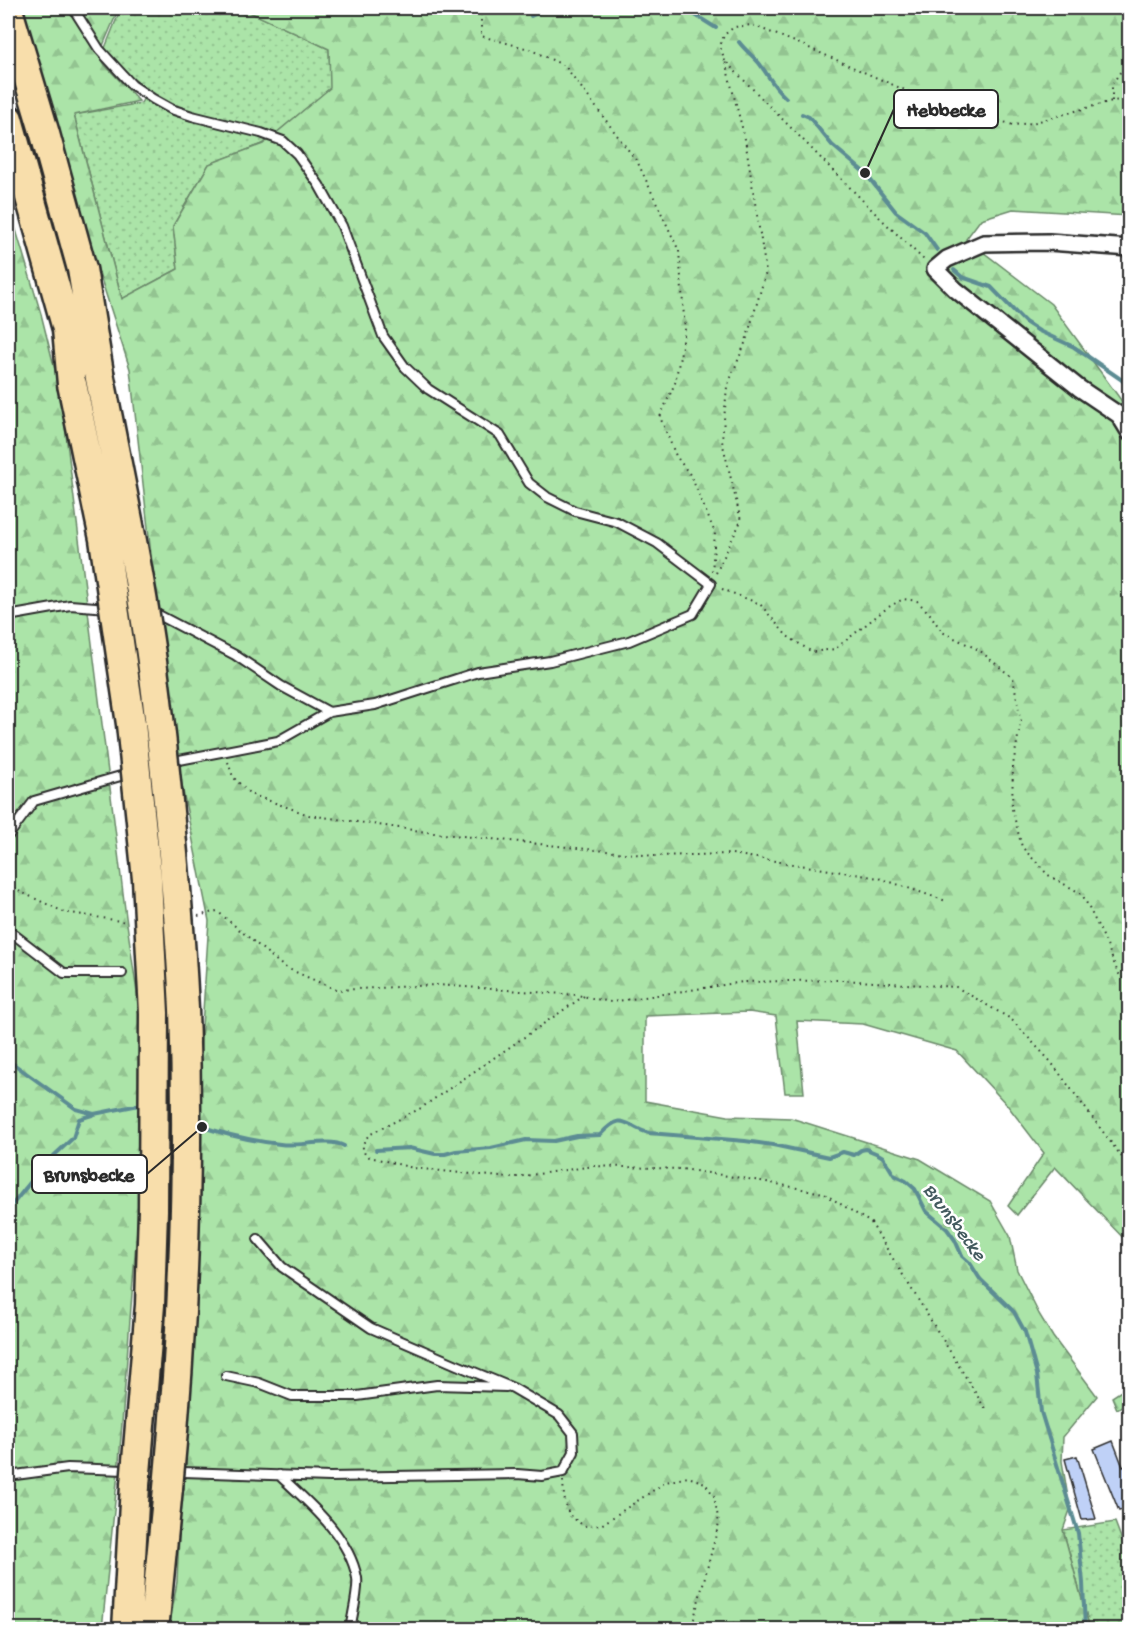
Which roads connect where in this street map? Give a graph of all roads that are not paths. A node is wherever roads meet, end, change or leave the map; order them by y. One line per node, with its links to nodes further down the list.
1 (73, 8): 9 (lane)
2 (8, 10): 21 (highway, bridge)
3 (9, 127): 20 (highway, bridge)
4 (1130, 248): 5 (street)
5 (1130, 433)
6 (127, 609): 8 (lane)
7 (139, 610): 9 (lane)
8 (8, 616)
9 (329, 712): 10 (lane)
10 (154, 767)
11 (143, 770): 12 (lane)
12 (8, 836)
13 (8, 930): 14 (lane)
14 (122, 973)
15 (258, 1239): 17 (lane)
16 (226, 1376): 17 (lane)
17 (513, 1388): 18 (lane)
18 (279, 1475): 19 (lane); 22 (lane)
19 (8, 1476)
20 (127, 1629)
21 (154, 1629)
22 (350, 1629)

